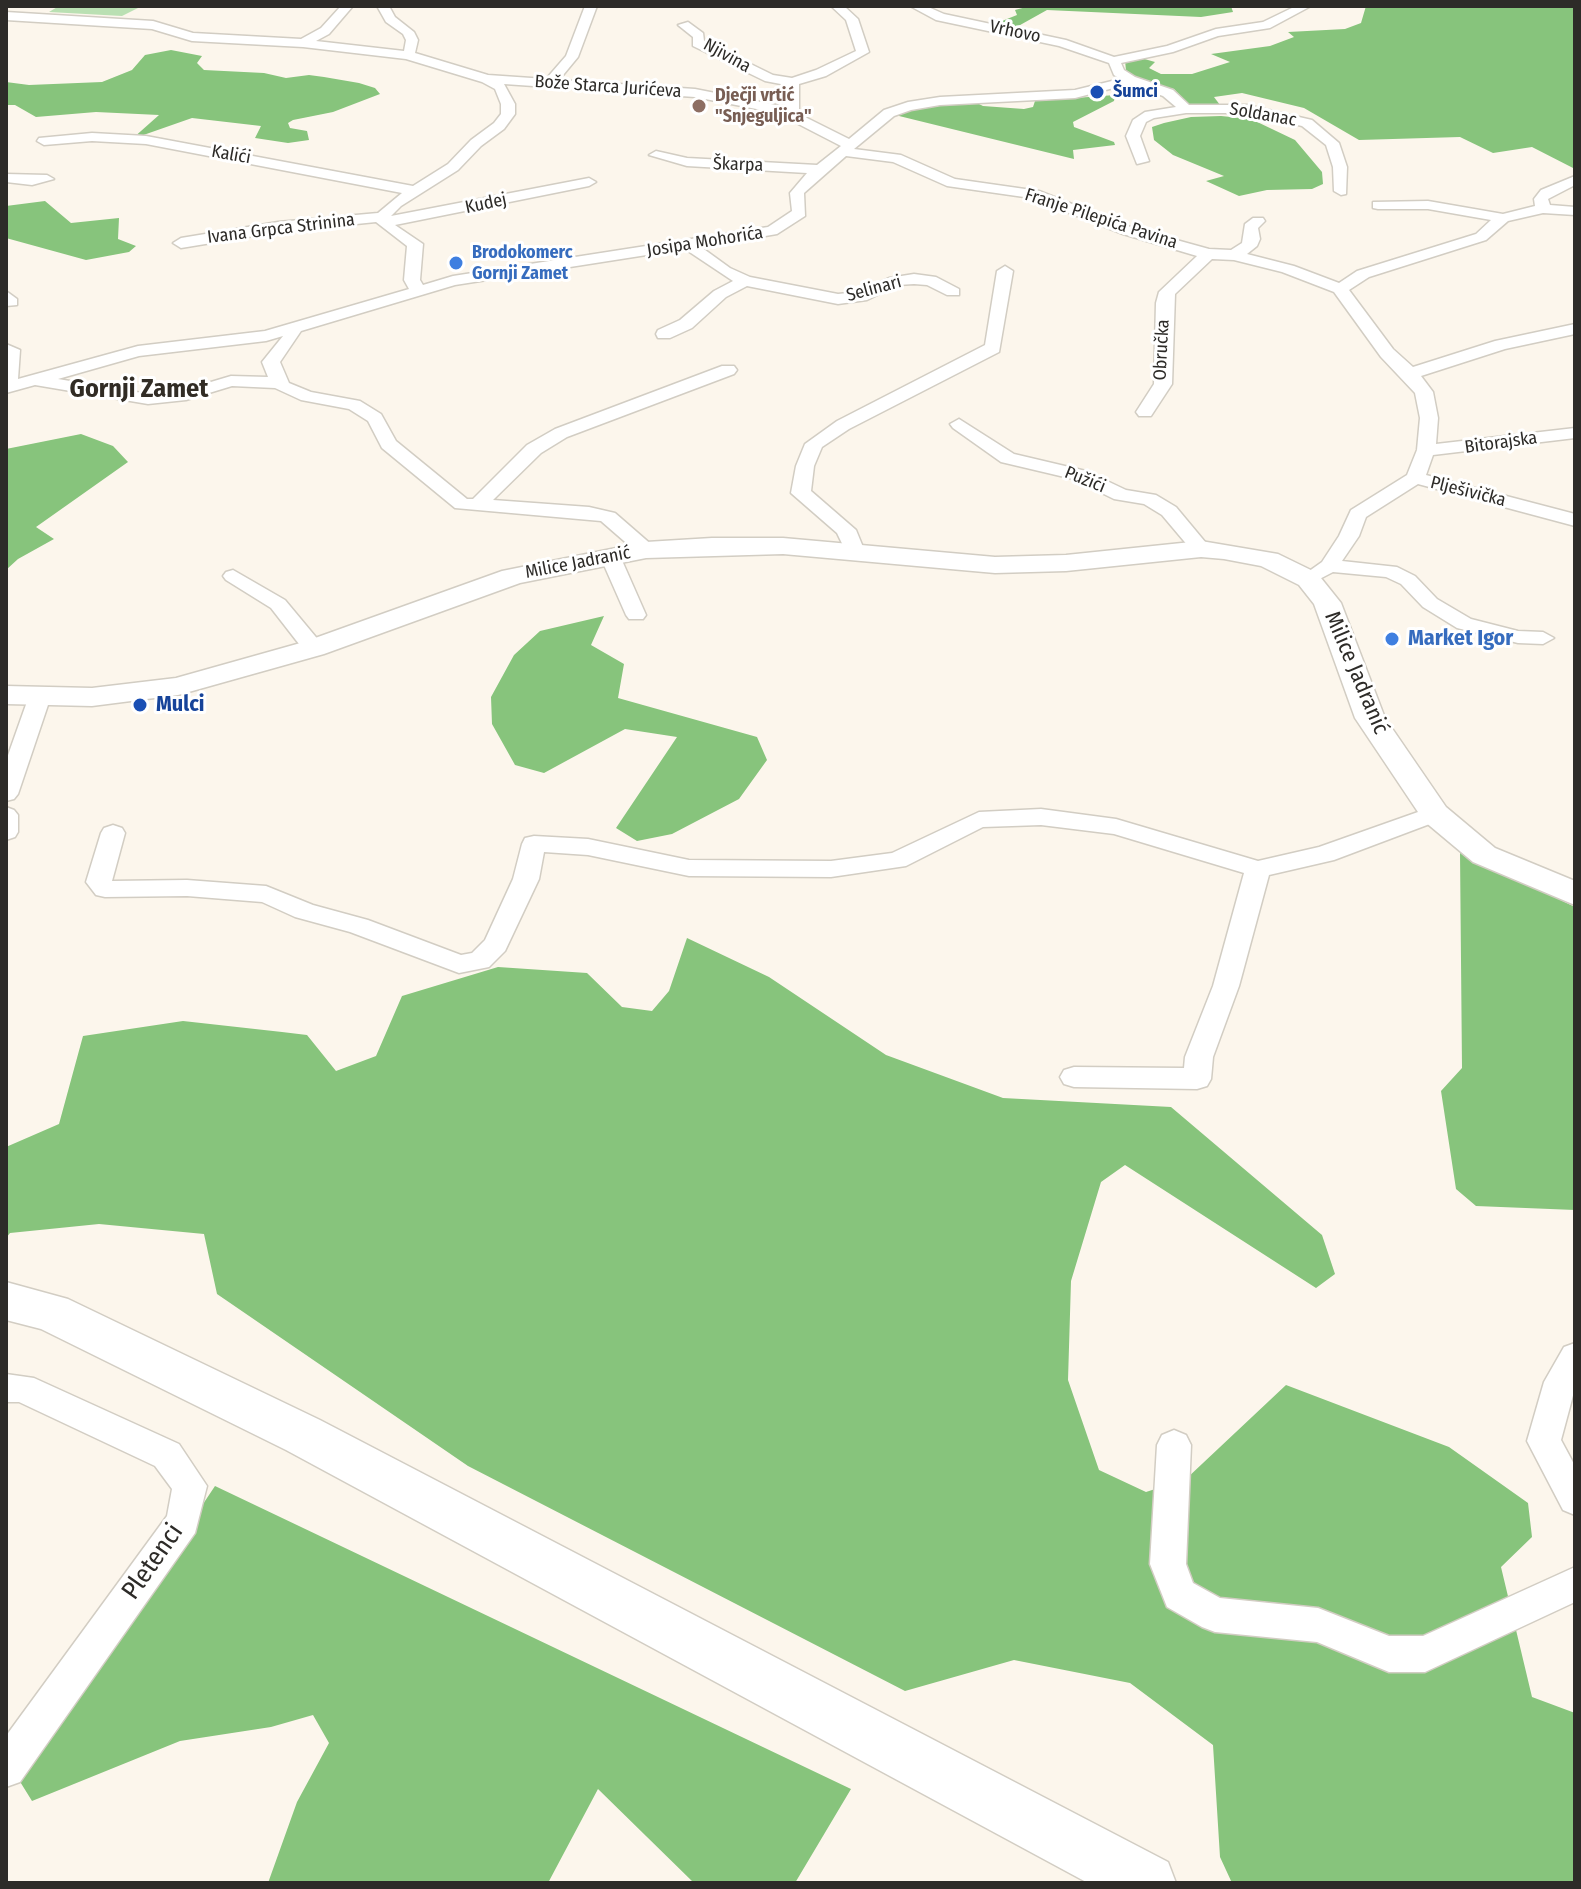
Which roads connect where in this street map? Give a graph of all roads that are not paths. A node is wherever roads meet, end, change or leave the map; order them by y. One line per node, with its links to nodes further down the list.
1 (347, 6): 9 (street)
2 (383, 6): 10 (street)
3 (591, 6): 15 (street)
4 (837, 6): 14 (street)
5 (916, 6): 11 (street, Vrhovo)
6 (1305, 6): 11 (street)
7 (6, 16): 9 (street, Bože Starca Jurićeva)
8 (684, 25): 14 (street, Njivina)
9 (303, 43): 10 (street, Bože Starca Jurićeva)
10 (407, 55): 12 (street, Bože Starca Jurićeva)
11 (1114, 61): 13 (street)
12 (487, 79): 15 (street, Bože Starca Jurićeva); 27 (street, Ivana Grpca Strinina)
13 (1130, 80): 16 (street); 19 (street, Josipa Mohorića)
14 (793, 82): 17 (street)
15 (550, 83): 17 (street, Bože Starca Jurićeva)
16 (1186, 109): 21 (street, Soldanac); 28 (street, Soldanac)
17 (787, 112): 19 (street, Bože Starca Jurićeva)
18 (44, 141): 27 (street, Kalići)
19 (848, 148): 22 (street, Josipa Mohorića); 37 (street, Franje Pilepića Pavina)
20 (656, 155): 22 (street, Škarpa)
21 (1142, 161)
22 (822, 170): 36 (street, Josipa Mohorića)
23 (6, 178): 24 (street)
24 (47, 179)
25 (1575, 180): 30 (street)
26 (589, 182): 33 (street, Kudej)
27 (416, 191): 33 (street, Ivana Grpca Strinina)
28 (1341, 191)
29 (1378, 205): 32 (street)
30 (1543, 209): 31 (street); 32 (street)
31 (1575, 211)
32 (1503, 218): 42 (street)
33 (382, 219): 35 (street, Ivana Grpca Strinina); 41 (street, Ivana Grpca Strinina)
34 (1258, 221): 38 (street)
35 (181, 243)
36 (688, 244): 40 (street, Selinari); 41 (street, Josipa Mohorića)
37 (1208, 254): 38 (street, Franje Pilepića Pavina); 53 (street, Obručka)
38 (1234, 255): 42 (street, Franje Pilepića Pavina)
39 (1005, 271): 62 (street)
40 (745, 281): 43 (street, Selinari); 46 (street)
41 (417, 289): 44 (street, Josipa Mohorića)
42 (1340, 289): 49 (street)
43 (953, 292)
44 (293, 329): 50 (street, Josipa Mohorića); 51 (street)
45 (1575, 329): 49 (street)
46 (664, 334)
47 (6, 349): 52 (street)
48 (728, 370): 58 (street)
49 (1410, 374): 56 (street)
50 (35, 379): 51 (street); 52 (street, Josipa Mohorića)
51 (279, 383): 58 (street)
52 (7, 388)
53 (1145, 412)
54 (959, 424): 60 (street, Pužići)
55 (1575, 433): 56 (street, Bitorajska)
56 (1426, 450): 57 (street)
57 (1415, 478): 59 (street, Plješivička); 64 (street, Plješivička)
58 (479, 504): 61 (street)
59 (1575, 520)
60 (1201, 549): 62 (street, Milice Jadranić); 64 (street, Milice Jadranić)
61 (646, 550): 62 (street, Milice Jadranić); 63 (street, Milice Jadranić)
62 (855, 552)
63 (610, 556): 66 (street); 68 (street, Milice Jadranić)
64 (1318, 573): 67 (street, Milice Jadranić); 72 (street, Milice Jadranić)
65 (233, 576): 68 (street)
66 (636, 615)
67 (1543, 638)
68 (314, 648): 70 (street, Milice Jadranić)
69 (6, 695): 70 (street, Milice Jadranić)
70 (40, 696): 71 (street)
71 (6, 794)
72 (1435, 814): 76 (street); 77 (street, Milice Jadranić)
73 (6, 815): 74 (street)
74 (6, 832)
75 (113, 833): 76 (street)
76 (1258, 869): 78 (street)
77 (1575, 894)
78 (1074, 1077)
79 (6, 1301): 86 (main road)
80 (1575, 1357): 83 (street)
81 (6, 1388): 85 (street, Pletenci)
82 (1174, 1445): 84 (street)
83 (1575, 1499)
84 (1575, 1584)
85 (6, 1768)
86 (1147, 1883)

